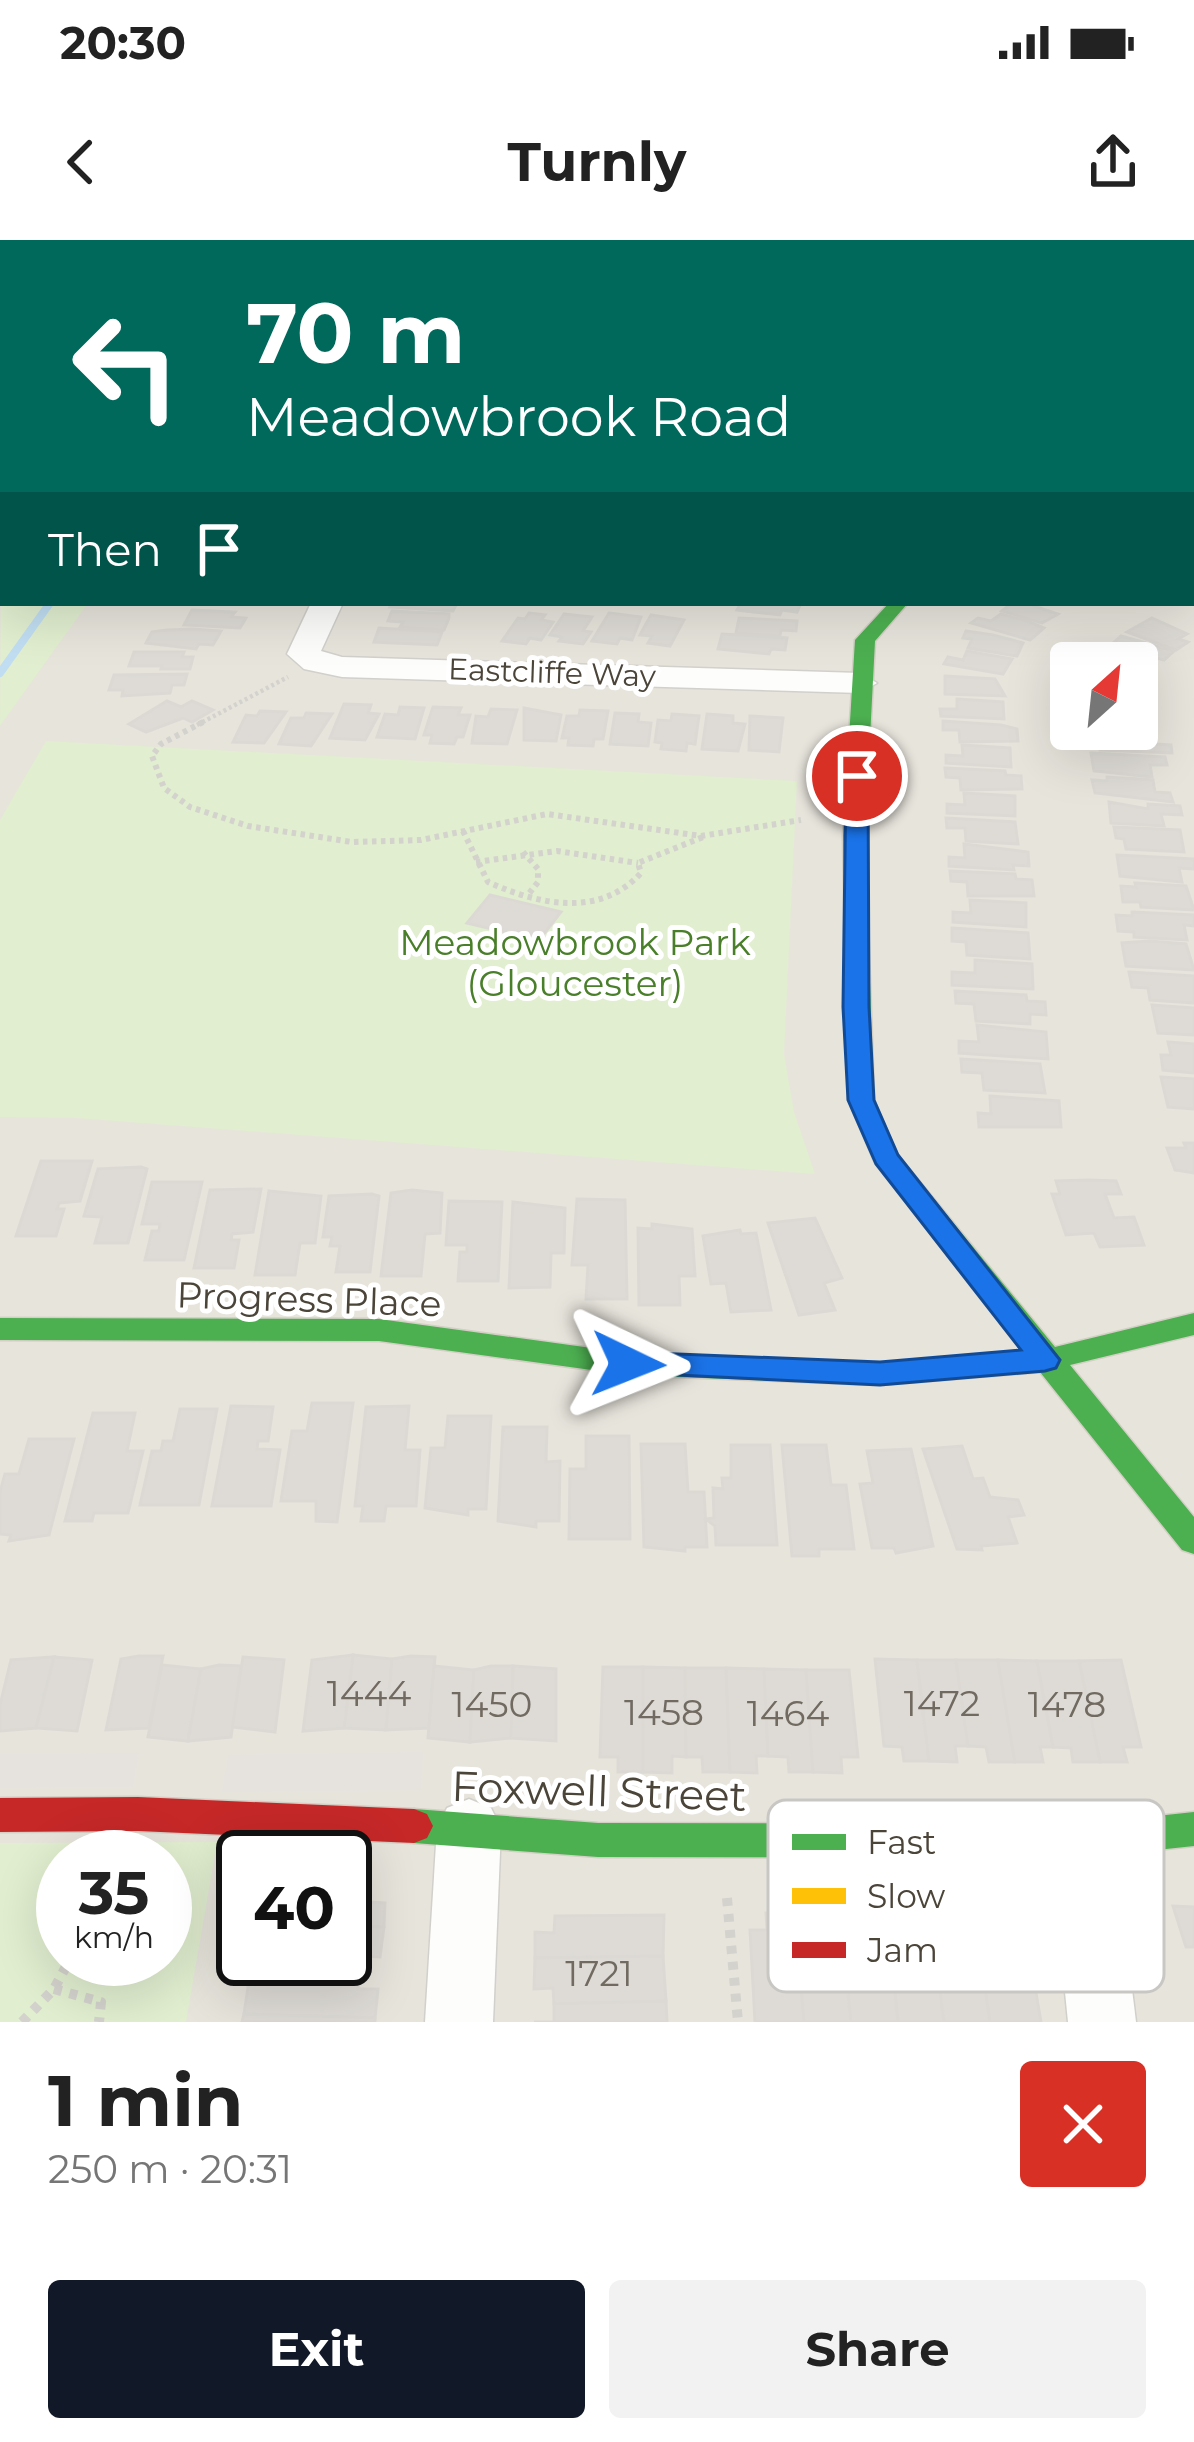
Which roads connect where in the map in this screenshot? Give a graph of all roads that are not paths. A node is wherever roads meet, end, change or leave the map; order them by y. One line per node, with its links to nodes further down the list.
1 (326, 606): 3 (street, Eastcliffe Way)
2 (896, 606): 3 (main road)
3 (860, 683): 6 (main road)
4 (1194, 1324): 6 (main road, Progress Place)
5 (0, 1329): 6 (main road, Progress Place)
6 (1045, 1360): 7 (main road)
7 (1194, 1541)
8 (0, 1815): 9 (main road, Foxwell Street)
9 (469, 1828): 12 (main road, Foxwell Street); 14 (street)
10 (1194, 1828): 11 (main road, Foxwell Street)
11 (1164, 1831)
12 (768, 1840)
13 (1099, 1992): 15 (street)
14 (459, 2022)
15 (1102, 2022)

